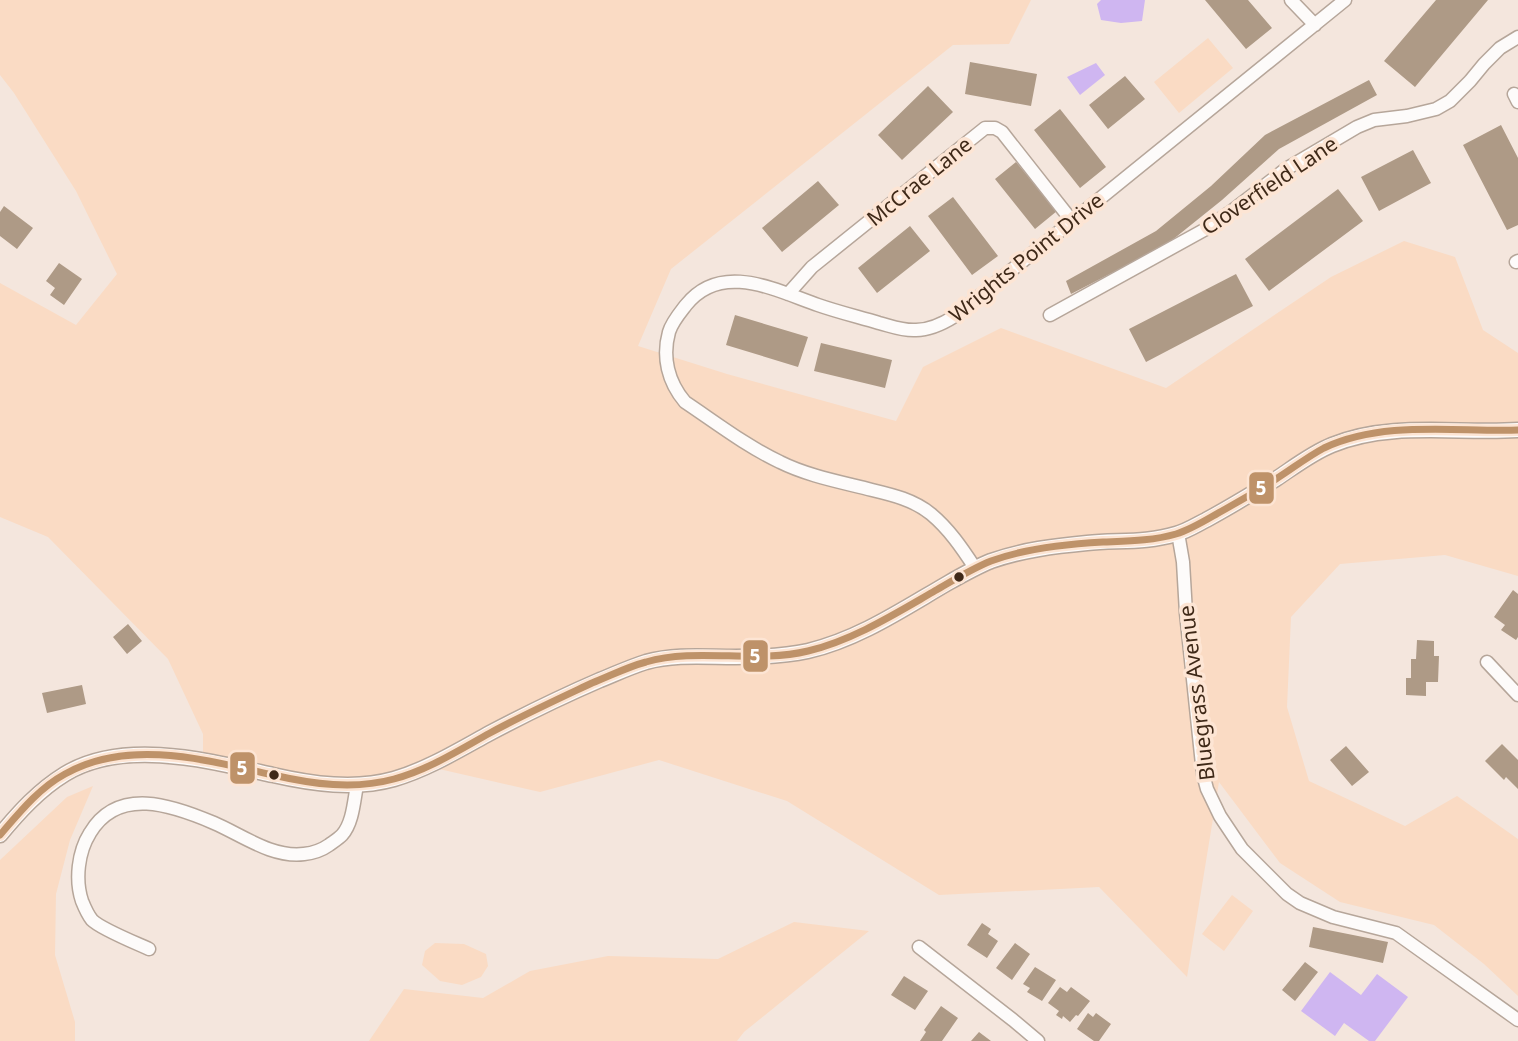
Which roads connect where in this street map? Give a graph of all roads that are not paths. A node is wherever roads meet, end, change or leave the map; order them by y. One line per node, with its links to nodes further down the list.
1 (1291, 0): 3 (street)
2 (1345, 0): 3 (street, Wrights Point Drive)
3 (1315, 25): 5 (street, Wrights Point Drive)
4 (1518, 37): 7 (street, Cloverfield Lane)
5 (1073, 221): 6 (street, Wrights Point Drive); 6 (street, McCrae Lane)
6 (788, 294): 10 (street, Wrights Point Drive)
7 (1050, 315)
8 (1518, 430): 9 (street)
9 (1178, 533): 10 (street); 17 (street, Bluegrass Avenue)
10 (975, 568): 13 (street)
11 (1487, 662): 12 (street)
12 (1518, 695)
13 (358, 785): 14 (street); 16 (street)
14 (0, 835)
15 (919, 947): 18 (street)
16 (149, 949)
17 (1518, 1020)
18 (1038, 1041)

